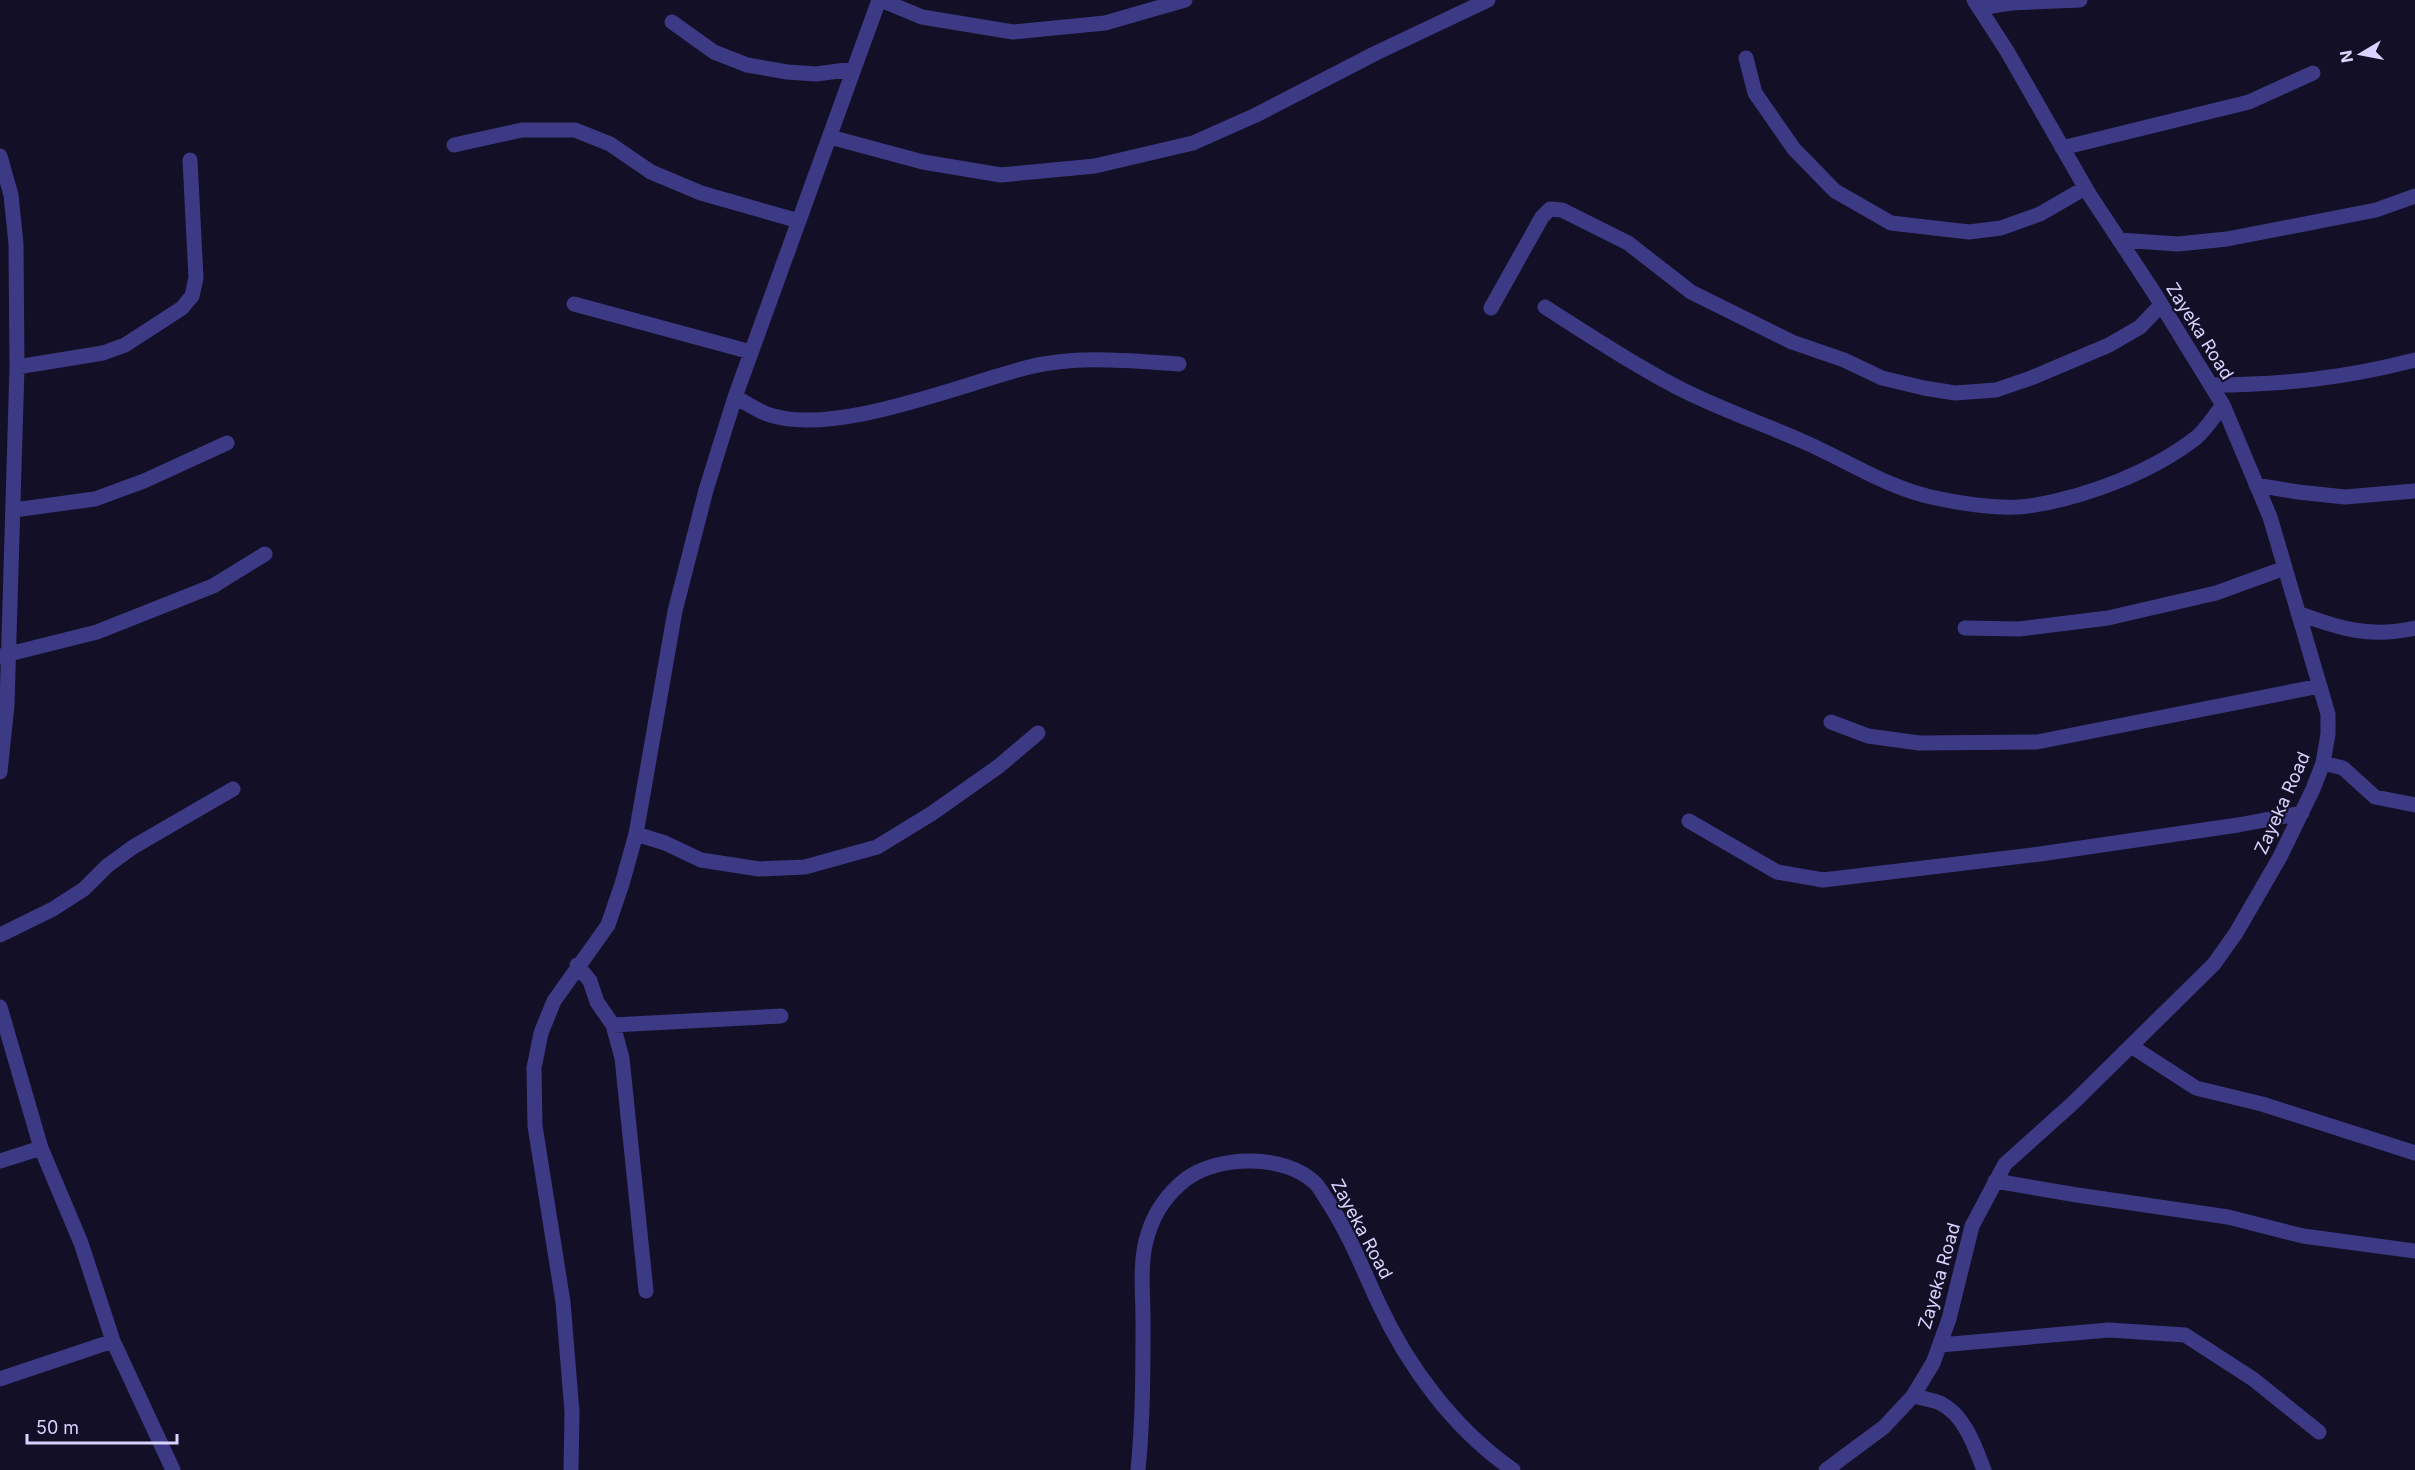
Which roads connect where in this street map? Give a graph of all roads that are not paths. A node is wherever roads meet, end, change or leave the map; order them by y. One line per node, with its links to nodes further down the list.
1 (880, 0): 2 (street); 8 (street)
2 (1185, 0)
3 (1488, 0): 10 (street)
4 (2080, 0): 5 (street)
5 (1976, 4): 12 (street, Zayeka Road)
6 (672, 22): 8 (street)
7 (1746, 58): 15 (street)
8 (854, 69): 10 (street)
9 (2313, 73): 12 (street)
10 (830, 137): 17 (street)
11 (454, 145): 17 (street)
12 (2062, 148): 15 (street, Zayeka Road)
13 (0, 156): 26 (street)
14 (190, 160): 26 (street)
15 (2085, 188): 18 (street, Zayeka Road)
16 (2415, 196): 18 (street)
17 (799, 221): 23 (street)
18 (2119, 240): 20 (street, Zayeka Road)
19 (573, 304): 23 (street)
20 (2161, 305): 22 (street); 27 (street, Zayeka Road)
21 (1545, 307): 29 (street)
22 (1491, 308)
23 (751, 352): 28 (street)
24 (2415, 360): 27 (street)
25 (1179, 364): 28 (street)
26 (17, 367): 33 (street)
27 (2211, 385): 29 (street, Zayeka Road)
28 (735, 397): 49 (street)
29 (2223, 405): 31 (street, Zayeka Road)
30 (227, 443): 33 (street)
31 (2256, 484): 32 (street); 35 (street, Zayeka Road)
32 (2415, 491)
33 (14, 510): 39 (street)
34 (265, 554): 39 (street)
35 (2285, 568): 36 (street, Zayeka Road); 37 (street)
36 (2298, 613): 38 (street); 40 (street, Zayeka Road)
37 (1965, 628)
38 (2415, 628)
39 (5, 655): 44 (street)
40 (2320, 686): 41 (street); 43 (street, Zayeka Road)
41 (1831, 722)
42 (1038, 732): 49 (street)
43 (2323, 762): 46 (street); 47 (street, Zayeka Road)
44 (0, 772)
45 (232, 789): 50 (street)
46 (2415, 805)
47 (2302, 813): 48 (street); 55 (street, Zayeka Road)
48 (1689, 821)
49 (636, 834): 51 (street)
50 (0, 935)
51 (578, 965): 54 (street); 68 (street)
52 (0, 1007): 56 (street)
53 (781, 1016): 54 (street)
54 (613, 1025): 61 (street)
55 (2131, 1046): 57 (street); 59 (street, Zayeka Road)
56 (41, 1148): 58 (street); 62 (street)
57 (2415, 1153)
58 (0, 1161)
59 (1995, 1181): 60 (street); 63 (street, Zayeka Road)
60 (2415, 1251)
61 (646, 1291)
62 (113, 1341): 64 (street); 67 (street)
63 (1940, 1345): 65 (street, Zayeka Road); 66 (street)
64 (0, 1379)
65 (1913, 1396): 71 (street, Zayeka Road); 72 (street)
66 (2319, 1432)
67 (173, 1470)
68 (571, 1470)
69 (1138, 1470): 70 (street, Zayeka Road)
70 (1513, 1470)
71 (1826, 1470)
72 (1984, 1470)

